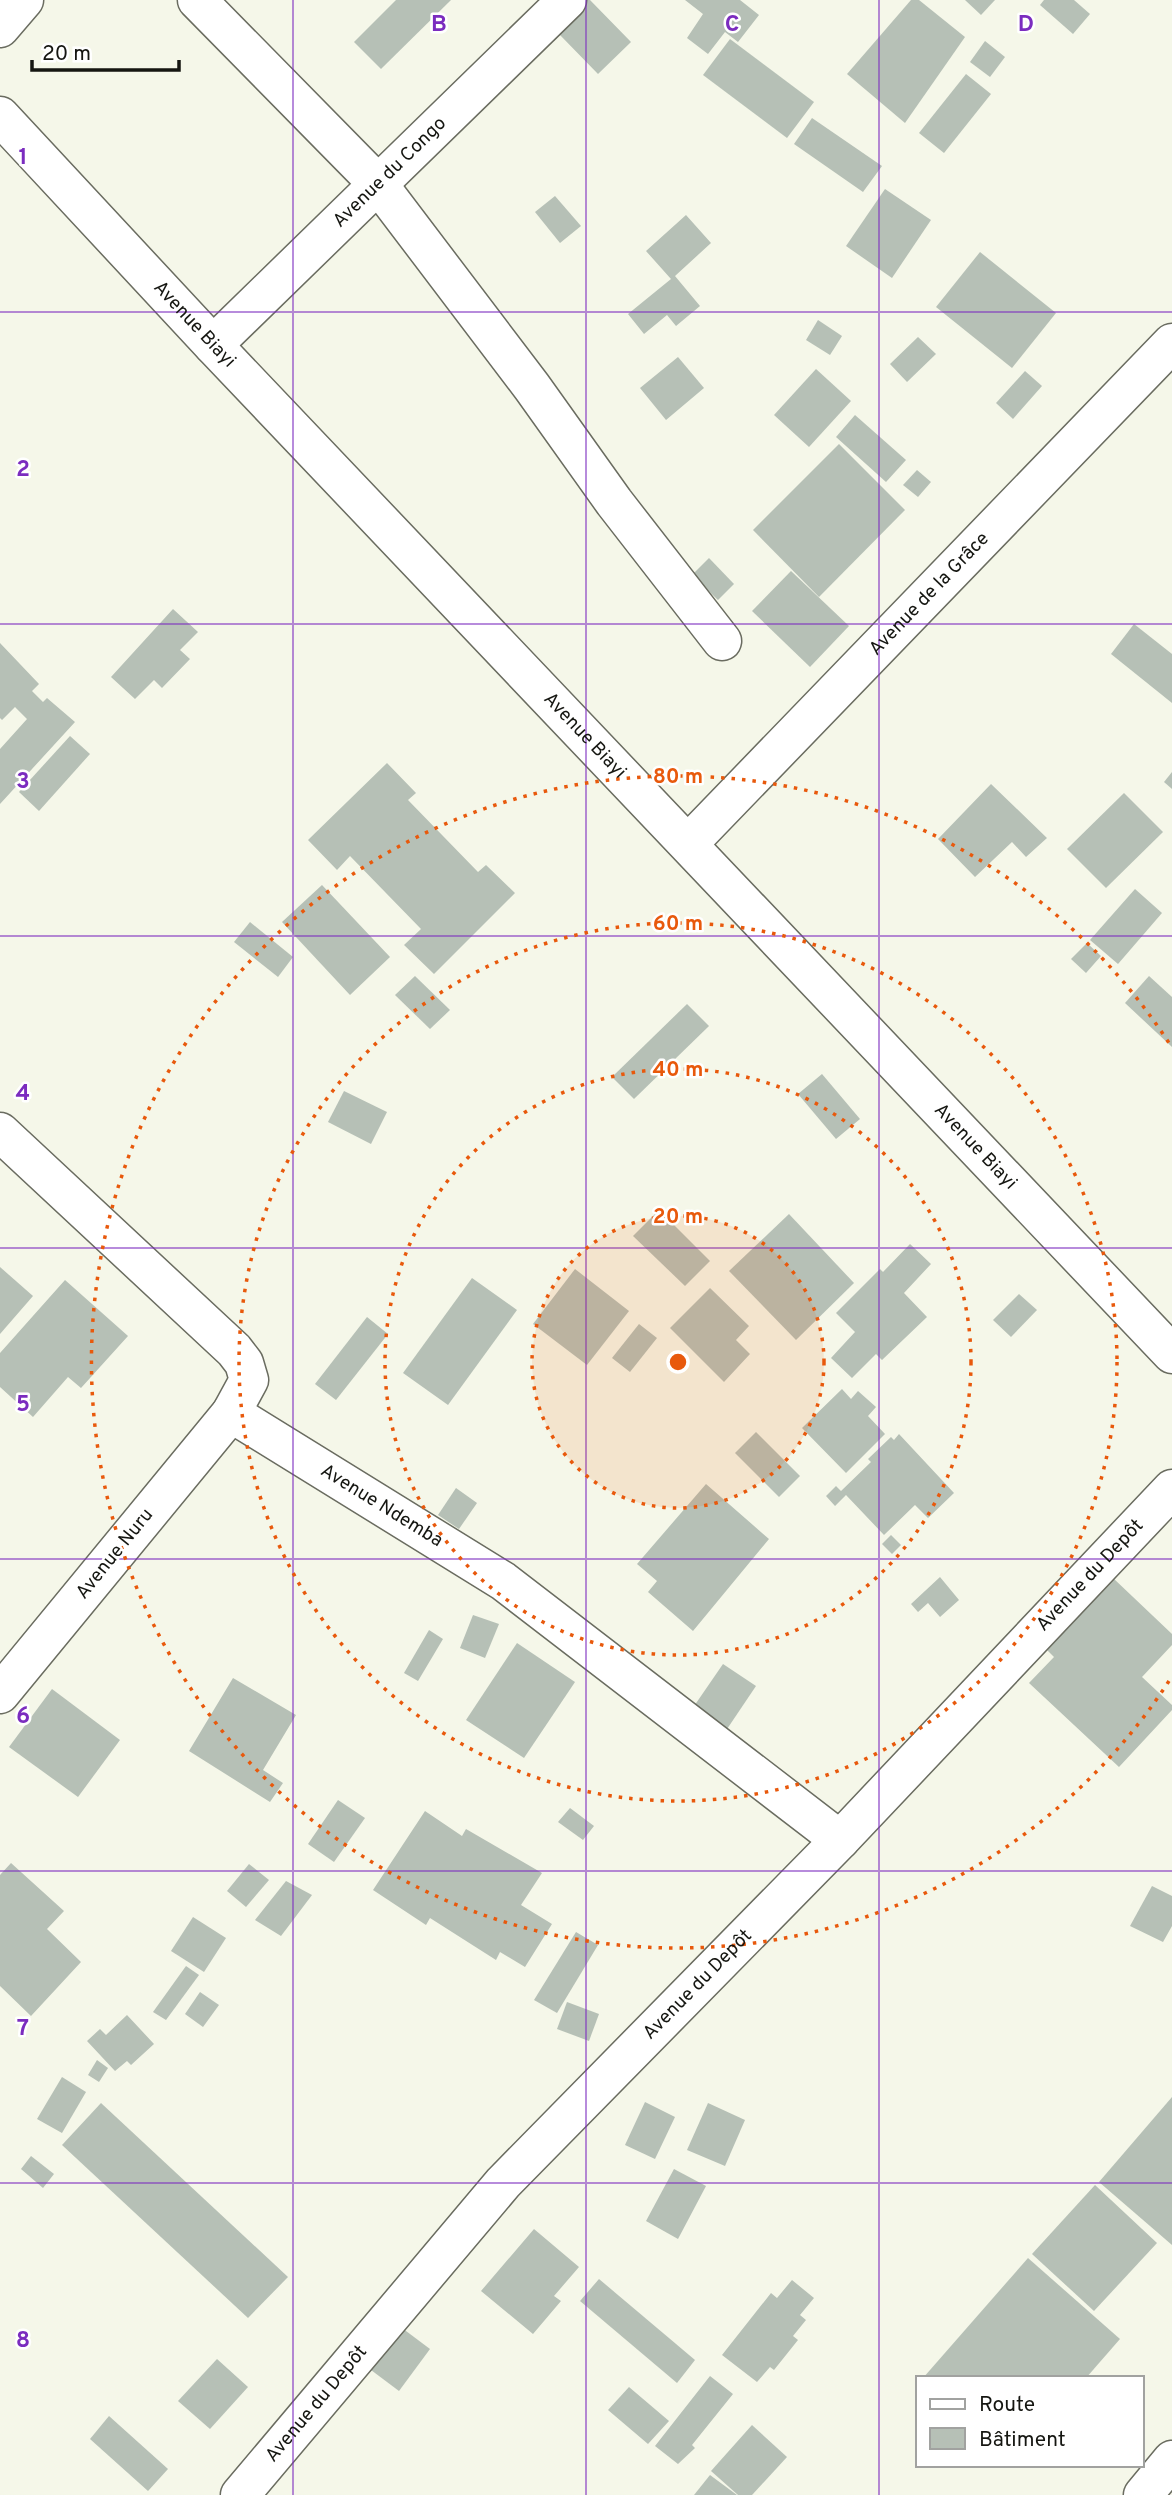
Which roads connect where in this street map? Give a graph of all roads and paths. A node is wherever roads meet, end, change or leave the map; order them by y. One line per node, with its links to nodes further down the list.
1 (24, 0): 4 (street)
2 (197, 0): 6 (street)
3 (567, 0): 6 (street, Avenue du Congo)
4 (0, 28)
5 (0, 116): 8 (street, Avenue Biayi)
6 (377, 184): 8 (street, Avenue du Congo); 9 (street)
7 (1172, 343): 10 (street, Avenue de la Grâce)
8 (213, 345): 10 (street, Avenue Biayi)
9 (722, 641)
10 (689, 843): 12 (street, Avenue Biayi)
11 (0, 1132): 13 (street)
12 (1172, 1353)
13 (231, 1413): 15 (street, Avenue Nuru); 16 (street, Avenue Ndemba)
14 (1172, 1489): 16 (street, Avenue du Depôt)
15 (0, 1694)
16 (840, 1840): 18 (street, Avenue du Depôt)
17 (1172, 2460): 19 (street)
18 (240, 2495)
19 (1143, 2495)

